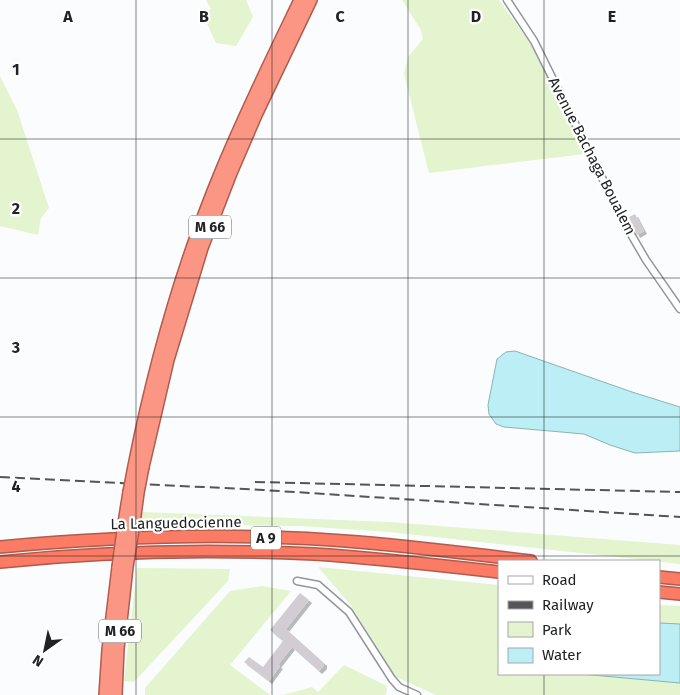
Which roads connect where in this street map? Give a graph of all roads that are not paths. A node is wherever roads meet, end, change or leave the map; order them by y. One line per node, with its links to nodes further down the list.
1 (300, 0): 5 (highway, M 66)
2 (311, 0): 5 (highway, M 66)
3 (507, 0): 4 (street, Avenue Bachaga Boualem)
4 (680, 309)
5 (138, 467): 9 (highway, M 66, bridge)
6 (0, 547): 7 (highway, La Languedocienne / A 9)
7 (522, 560)
8 (0, 562): 10 (highway, La Languedocienne / A 9)
9 (122, 567): 16 (highway, M 66); 17 (highway, M 66)
10 (498, 572)
11 (660, 577): 12 (highway)
12 (680, 579)
13 (297, 581): 18 (street)
14 (660, 592): 15 (highway)
15 (680, 594)
16 (106, 695)
17 (116, 695)
18 (417, 695)

